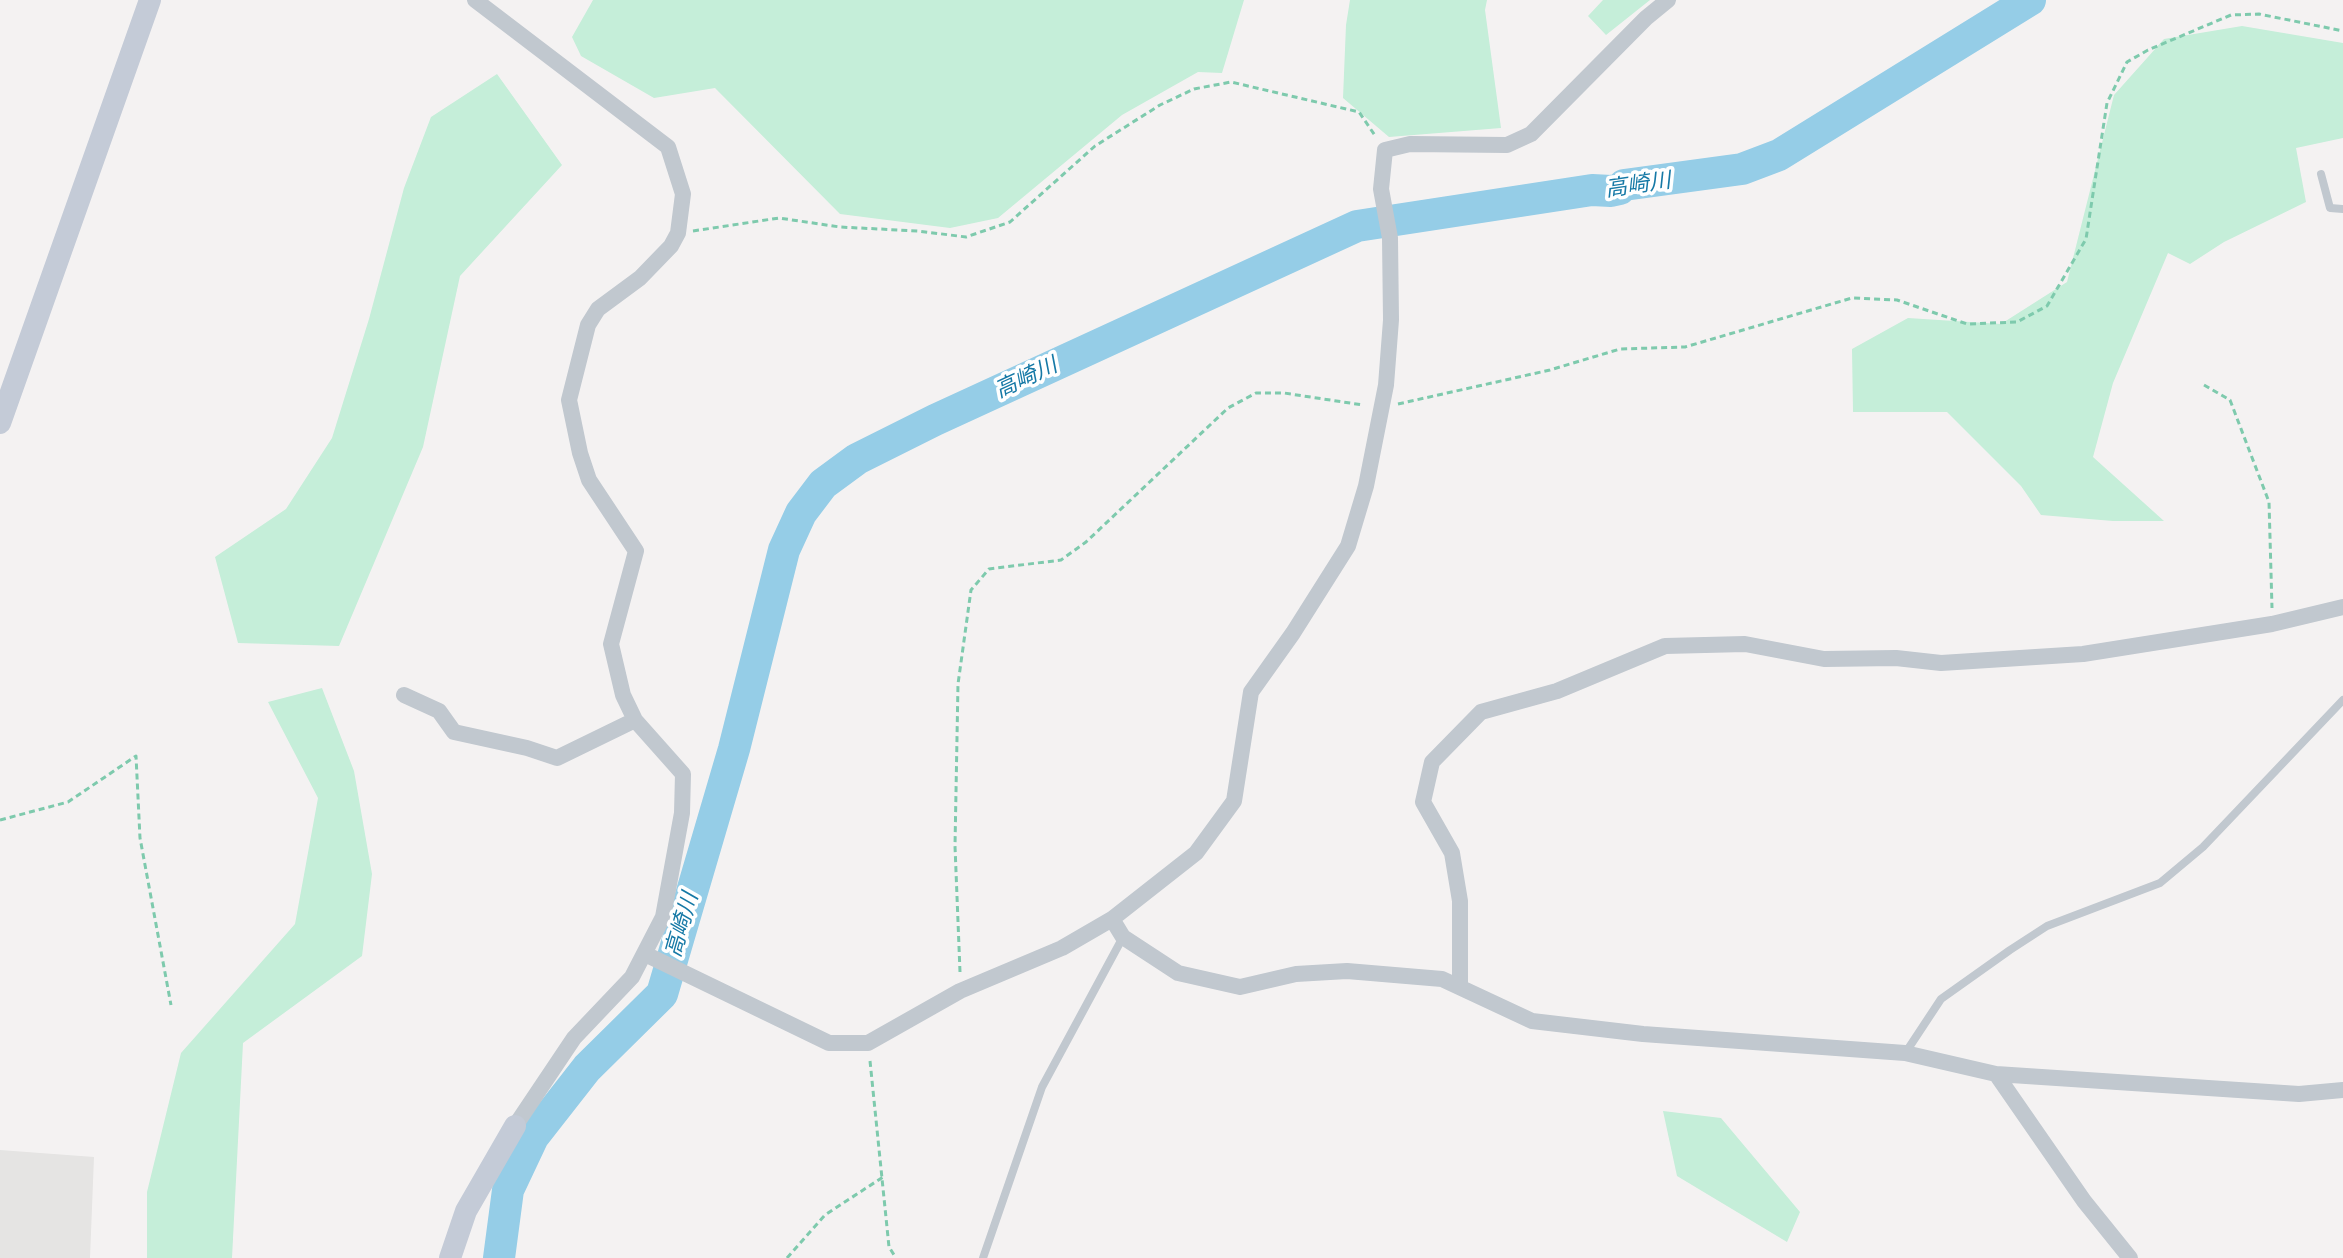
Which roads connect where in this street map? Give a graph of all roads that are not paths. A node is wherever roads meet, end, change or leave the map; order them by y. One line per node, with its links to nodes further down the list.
1 (150, 0): 6 (street)
2 (475, 0): 10 (street)
3 (1668, 0): 11 (street)
4 (2321, 174): 5 (lane)
5 (2343, 209)
6 (0, 423)
7 (2343, 607): 14 (street)
8 (404, 695): 10 (street)
9 (2343, 700): 15 (lane)
10 (635, 720): 13 (street)
11 (1112, 919): 12 (street); 13 (street)
12 (1123, 937): 14 (street); 20 (lane)
13 (645, 954): 18 (street)
14 (1460, 986): 15 (street)
15 (1905, 1053): 16 (street)
16 (1996, 1074): 17 (street); 21 (street)
17 (2343, 1090)
18 (515, 1126): 19 (street)
19 (450, 1258)
20 (983, 1258)
21 (2130, 1258)

